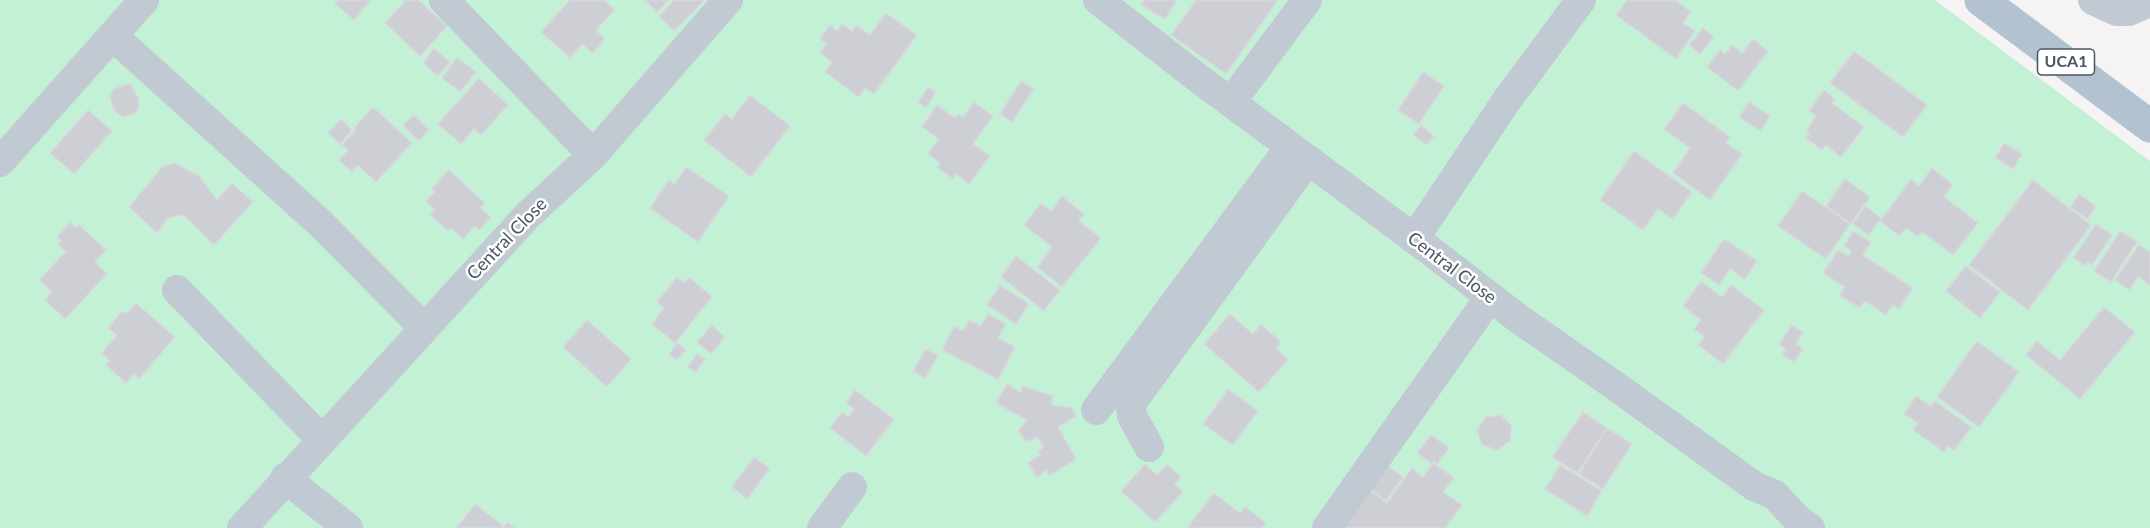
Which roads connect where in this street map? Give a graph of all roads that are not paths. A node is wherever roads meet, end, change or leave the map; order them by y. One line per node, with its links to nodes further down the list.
1 (144, 0): 10 (street)
2 (444, 0): 14 (street)
3 (728, 0): 14 (street, Central Close)
4 (1098, 0): 11 (street, Central Close)
5 (1307, 0): 11 (street)
6 (1581, 0): 16 (street)
7 (1981, 0): 12 (main road, UCA1)
8 (2093, 0): 9 (street)
9 (2150, 2)
10 (113, 36): 15 (street); 19 (street)
11 (1231, 102): 13 (street, Central Close)
12 (2150, 126)
13 (1299, 154): 16 (street, Central Close); 20 (street); 22 (street)
14 (593, 155): 19 (street, Central Close)
15 (0, 162)
16 (1414, 239): 18 (street, Central Close)
17 (177, 290): 21 (street)
18 (1490, 297): 28 (street); 29 (street, Central Close)
19 (424, 328): 21 (street, Central Close)
20 (1096, 410)
21 (322, 440): 23 (street, Central Close)
22 (1149, 447)
23 (285, 478): 25 (street, Central Close); 26 (street)
24 (852, 487): 27 (street)
25 (242, 528)
26 (348, 528)
27 (822, 528)
28 (1327, 528)
29 (1810, 528)

